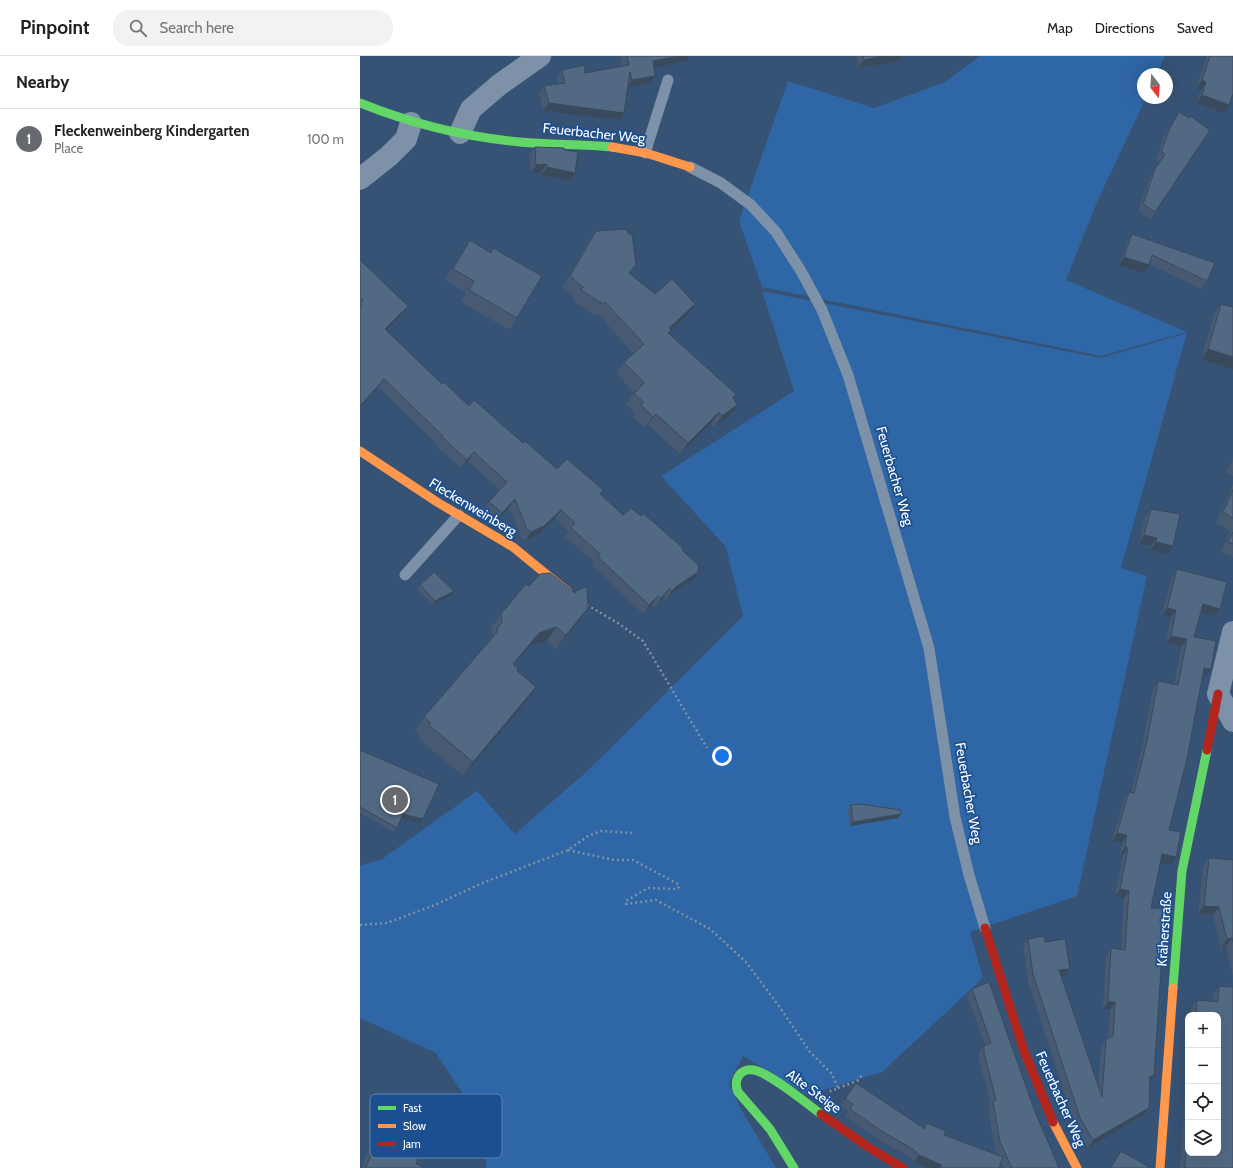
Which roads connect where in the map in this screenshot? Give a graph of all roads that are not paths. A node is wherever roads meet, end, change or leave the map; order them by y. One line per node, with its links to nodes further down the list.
1 (540, 56): 5 (street)
2 (668, 80): 6 (lane)
3 (360, 103): 4 (street, Feuerbacher Weg)
4 (411, 123): 5 (street, Feuerbacher Weg); 8 (street)
5 (460, 133): 6 (street, Feuerbacher Weg)
6 (645, 153): 7 (street, Feuerbacher Weg)
7 (690, 167): 16 (lane, Feuerbacher Weg)
8 (360, 179)
9 (360, 451): 10 (street, Fleckenweinberg)
10 (459, 515): 11 (lane); 12 (street, Fleckenweinberg)
11 (405, 575)
12 (568, 592)
13 (1233, 632): 14 (street)
14 (1218, 694): 15 (street); 20 (street, Kräherstraße)
15 (1233, 721)
16 (985, 928): 19 (street, Feuerbacher Weg)
17 (794, 1168): 18 (street, Alte Steige)
18 (903, 1168)
19 (1077, 1168)
20 (1160, 1168)

